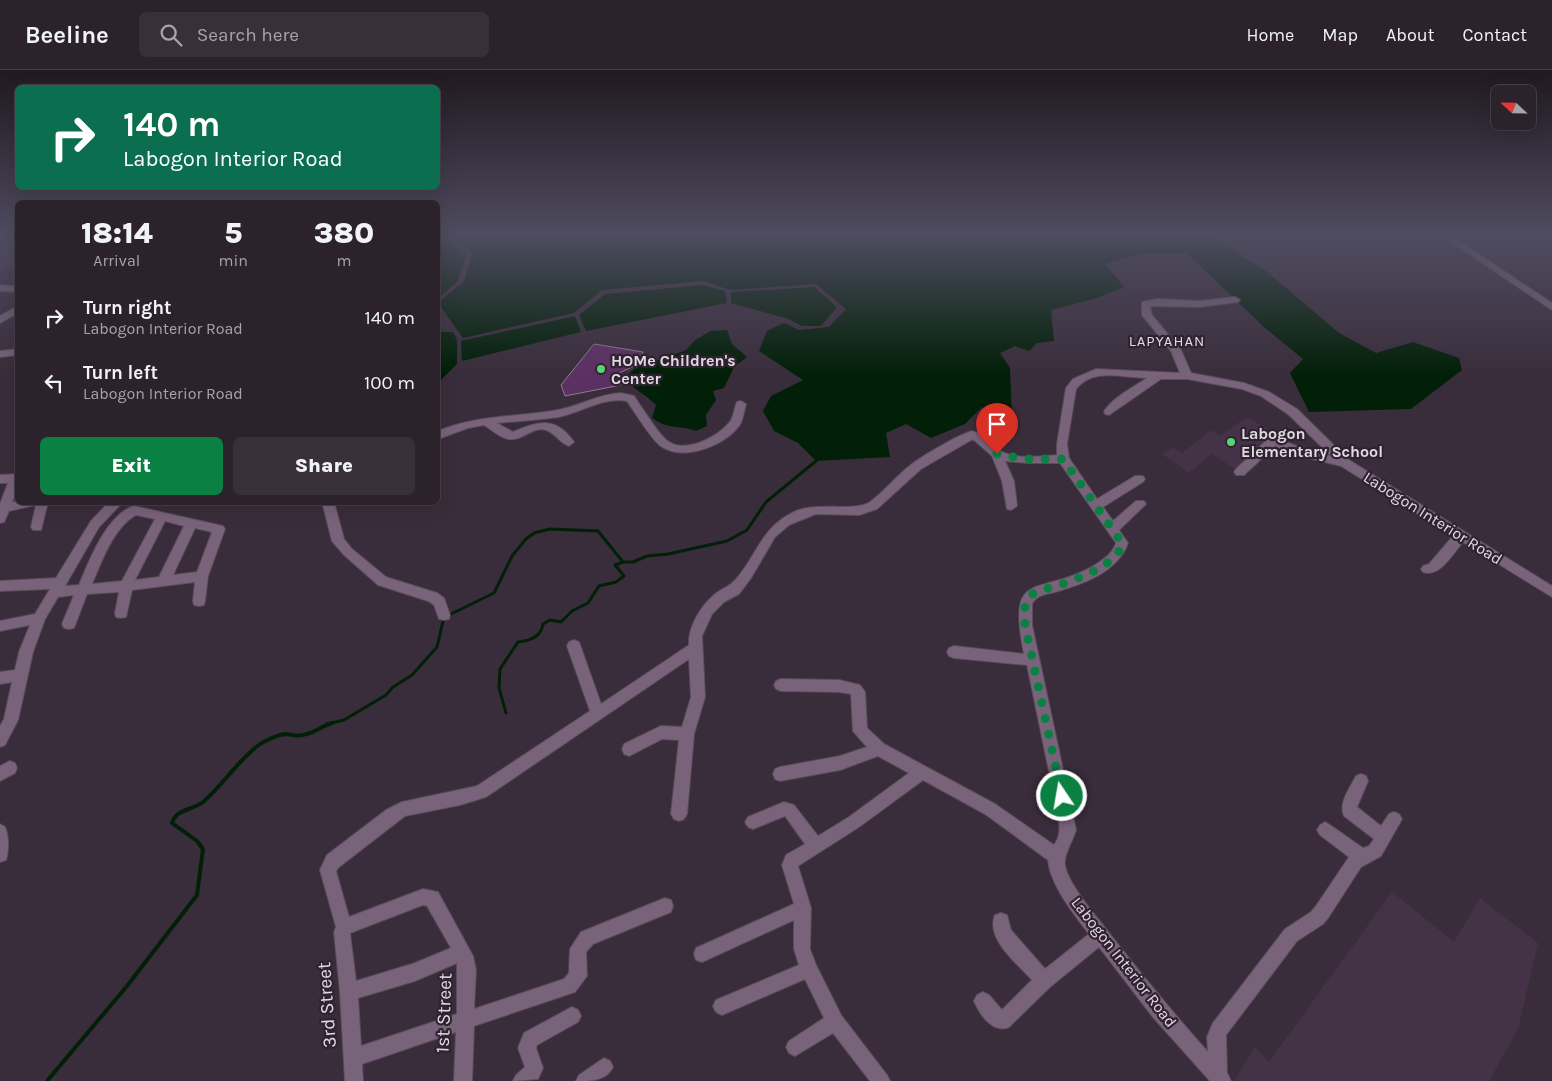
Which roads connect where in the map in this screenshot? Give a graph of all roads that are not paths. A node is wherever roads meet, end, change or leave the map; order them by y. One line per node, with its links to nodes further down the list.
1 (1512, 280): 5 (street)
2 (0, 288): 3 (street)
3 (15, 289)
4 (1235, 300): 11 (street)
5 (1552, 307)
6 (15, 311): 7 (street)
7 (0, 320)
8 (15, 352): 9 (street)
9 (0, 354)
10 (1158, 376): 11 (street, Labogon Interior Road); 13 (street); 18 (street, Labogon Interior Road)
11 (1187, 376): 19 (street, Labogon Interior Road)
12 (741, 404): 14 (street)
13 (1108, 411)
14 (486, 420): 15 (street); 16 (street)
15 (440, 434)
16 (569, 442)
17 (997, 454): 18 (street); 31 (street); 53 (street)
18 (1063, 459): 30 (street)
19 (1345, 463): 20 (street); 37 (street, Labogon Interior Road)
20 (1240, 472)
21 (15, 478): 22 (street)
22 (0, 479)
23 (1139, 479): 30 (street)
24 (15, 483): 32 (street)
25 (1140, 504): 36 (street)
26 (25, 505): 32 (street)
27 (41, 505): 35 (street)
28 (113, 505): 43 (street)
29 (329, 505): 48 (street)
30 (1097, 505): 36 (street)
31 (1011, 506)
32 (3, 514)
33 (162, 516): 34 (street); 42 (street); 44 (street)
34 (191, 523): 39 (street); 40 (street)
35 (37, 527)
36 (1113, 528): 55 (street)
37 (1461, 536): 38 (street); 45 (street, Labogon Interior Road)
38 (1427, 569)
39 (202, 576): 40 (street); 46 (street)
40 (163, 582): 42 (street)
41 (0, 586): 43 (street)
42 (126, 586): 44 (street); 47 (street)
43 (58, 588): 44 (street); 49 (street)
44 (83, 590): 50 (street)
45 (1552, 592)
46 (199, 601)
47 (121, 613)
48 (444, 614)
49 (39, 618): 51 (street); 56 (street)
50 (69, 624)
51 (0, 626)
52 (574, 646): 59 (street)
53 (694, 649): 59 (street, 3rd Street); 60 (street)
54 (954, 652): 55 (street)
55 (1032, 660): 75 (street)
56 (22, 675): 57 (street); 61 (street)
57 (0, 678)
58 (781, 685): 63 (street)
59 (598, 714): 80 (street, 3rd Street)
60 (687, 734): 62 (street); 67 (street)
61 (0, 740)
62 (629, 749)
63 (879, 749): 64 (street); 65 (street)
64 (921, 773): 73 (street); 75 (street)
65 (780, 774)
66 (1361, 781): 72 (street)
67 (679, 814)
68 (1394, 818): 72 (street)
69 (753, 822): 73 (street)
70 (1325, 830): 76 (street)
71 (0, 832): 74 (street)
72 (1384, 837): 76 (street)
73 (816, 846): 78 (street)
74 (0, 854)
75 (1056, 856): 81 (street, Labogon Interior Road)
76 (1362, 856): 95 (street)
77 (665, 906): 90 (street)
78 (803, 908): 83 (street); 84 (street)
79 (1001, 922): 85 (street)
80 (344, 927): 82 (street, 1st Street); 86 (street, 3rd Street)
81 (1099, 936): 85 (street); 95 (street, Labogon Interior Road)
82 (463, 952): 86 (street); 90 (street, 1st Street)
83 (702, 954)
84 (809, 968): 88 (street); 91 (street)
85 (1044, 981): 87 (street)
86 (349, 992): 93 (street, 3rd Street)
87 (982, 1001)
88 (722, 1006)
89 (572, 1016): 98 (street)
90 (466, 1021): 93 (street); 97 (street, 1st Street)
91 (835, 1021): 92 (street); 100 (street)
92 (795, 1047)
93 (352, 1058): 96 (street, 3rd Street)
94 (604, 1067): 99 (street)
95 (1220, 1079)
96 (354, 1081)
97 (463, 1081)
98 (522, 1081)
99 (585, 1081)
100 (881, 1081)

